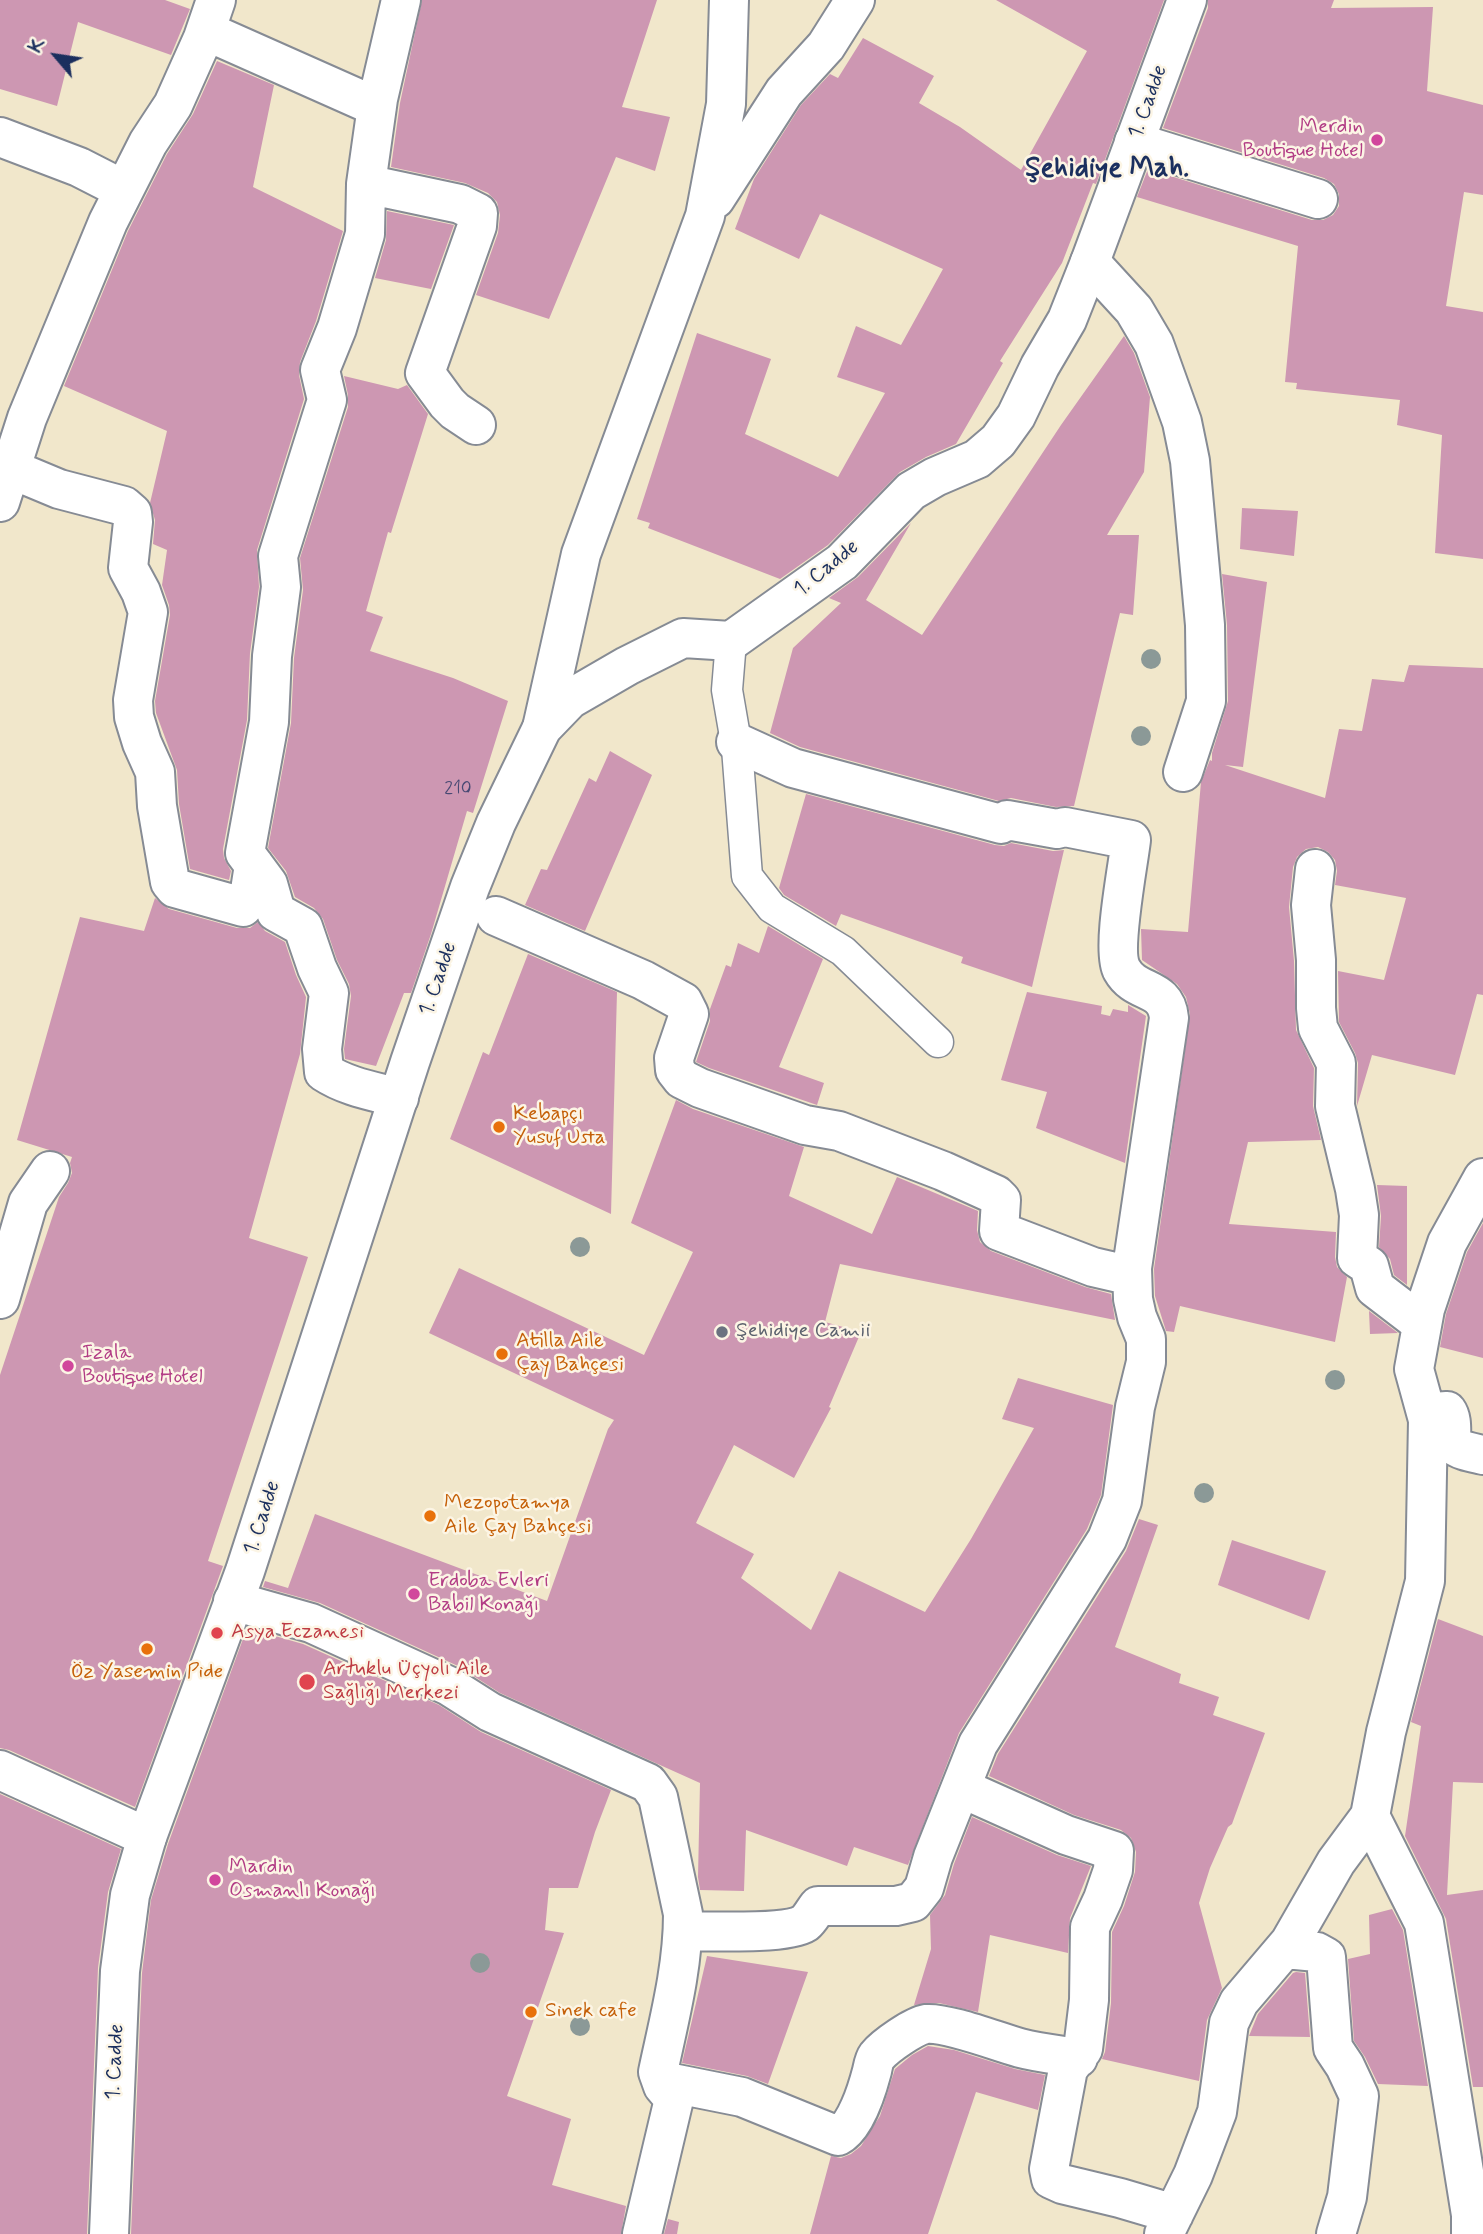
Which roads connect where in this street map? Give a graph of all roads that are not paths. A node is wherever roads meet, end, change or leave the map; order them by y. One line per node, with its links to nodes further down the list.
1 (401, 0): 6 (street)
2 (729, 0): 12 (street)
3 (855, 0): 12 (street)
4 (1187, 0): 8 (street, 1. Cadde)
5 (211, 16): 6 (street); 10 (street)
6 (377, 107): 9 (street)
7 (0, 136): 10 (street)
8 (1134, 142): 11 (street); 13 (street, 1. Cadde)
9 (366, 184): 14 (street); 20 (street)
10 (124, 190): 15 (street)
11 (1318, 199)
12 (705, 216): 17 (street)
13 (1090, 262): 16 (street, 1. Cadde); 19 (street)
14 (476, 425)
15 (5, 485): 20 (street)
16 (731, 641): 17 (street, 1. Cadde); 18 (lane)
17 (542, 728): 24 (street, 1. Cadde)
18 (736, 742): 23 (lane); 27 (street)
19 (1183, 772)
20 (254, 865): 24 (street)
21 (1315, 869): 29 (street)
22 (496, 916): 27 (street)
23 (938, 1042)
24 (399, 1098): 32 (street, 1. Cadde)
25 (50, 1171): 28 (street)
26 (1483, 1178): 29 (street)
27 (1132, 1276): 34 (street)
28 (0, 1299)
29 (1422, 1324): 30 (street)
30 (1426, 1413): 31 (street); 35 (street)
31 (1483, 1455)
32 (233, 1601): 36 (street, 1. Cadde); 37 (street)
33 (0, 1770): 36 (street)
34 (961, 1788): 37 (street); 39 (street)
35 (1370, 1816): 38 (street); 45 (street)
36 (147, 1837): 42 (street, 1. Cadde)
37 (683, 1931): 40 (street)
38 (1285, 1949): 41 (street); 44 (street)
39 (1078, 2058): 40 (street); 41 (street)
40 (662, 2081): 43 (street)
41 (1169, 2224)
42 (109, 2234)
43 (642, 2234)
44 (1336, 2234)
45 (1471, 2234)

